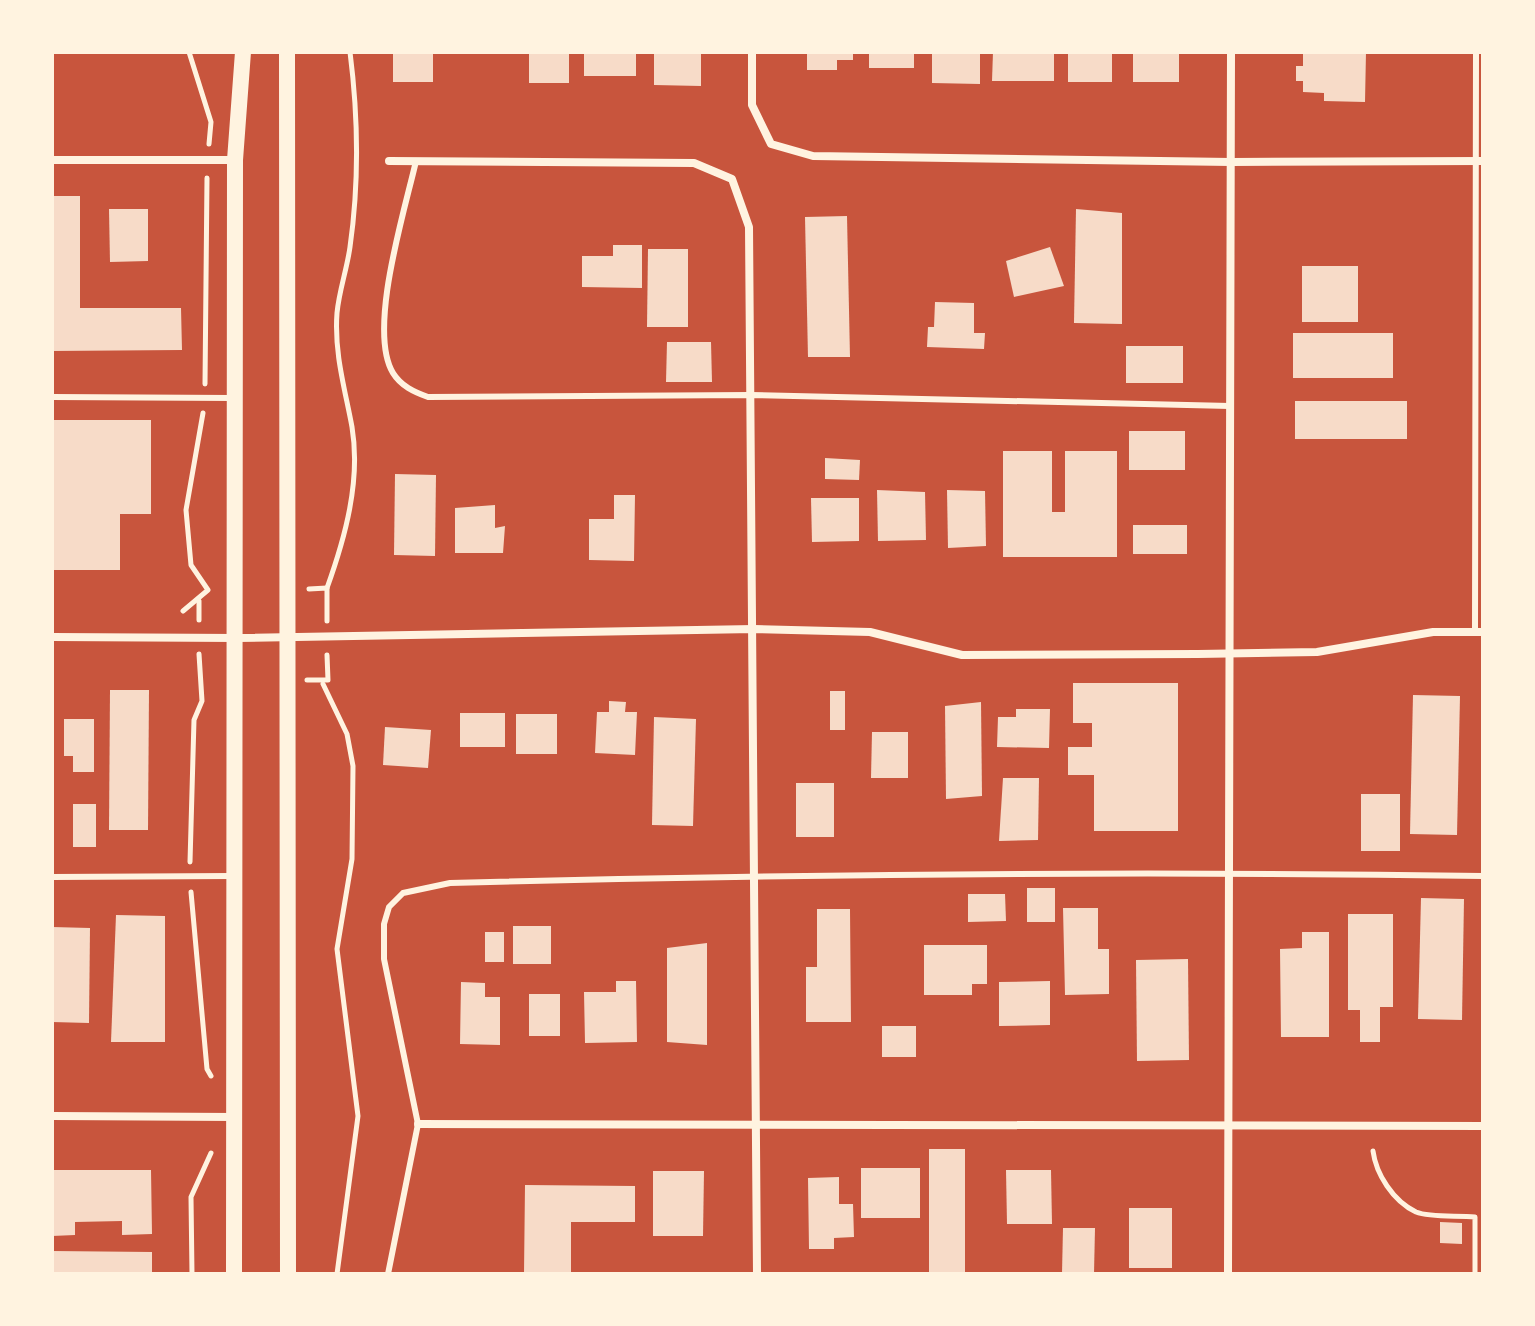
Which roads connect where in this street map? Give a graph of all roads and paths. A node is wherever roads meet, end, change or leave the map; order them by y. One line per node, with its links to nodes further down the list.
1 (189, 52): 8 (path)
2 (243, 52): 10 (main road)
3 (287, 52): 23 (main road)
4 (350, 52): 19 (path)
5 (752, 52): 14 (street)
6 (1231, 52): 14 (street)
7 (1476, 52): 13 (lane)
8 (211, 122)
9 (52, 160): 10 (street)
10 (235, 160): 17 (main road)
11 (389, 161): 12 (street)
12 (416, 161): 15 (street); 15 (lane)
13 (1480, 161): 14 (street); 21 (lane)
14 (1231, 162): 18 (street)
15 (751, 395): 18 (lane); 20 (street)
16 (52, 397): 17 (lane)
17 (236, 398): 24 (main road)
18 (1230, 406): 25 (street)
19 (327, 588)
20 (754, 629): 23 (street); 25 (street); 28 (street)
21 (1479, 632): 25 (street)
22 (52, 637): 24 (street)
23 (289, 637): 24 (street); 42 (main road)
24 (237, 638): 29 (main road)
25 (1228, 654): 27 (street)
26 (323, 684): 43 (path)
27 (1228, 873): 28 (lane); 30 (lane); 37 (street)
28 (755, 874): 34 (lane); 35 (street)
29 (235, 876): 31 (lane); 33 (main road)
30 (1483, 876)
31 (52, 877)
32 (52, 1116): 33 (street)
33 (234, 1117): 41 (main road)
34 (418, 1124): 35 (street); 44 (lane)
35 (757, 1125): 37 (street); 45 (street)
36 (1483, 1126): 37 (street)
37 (1227, 1127): 46 (street)
38 (1373, 1151): 47 (path)
39 (211, 1153): 40 (path)
40 (192, 1274)
41 (234, 1274)
42 (288, 1274)
43 (337, 1274)
44 (388, 1274)
45 (757, 1274)
46 (1228, 1274)
47 (1475, 1274)

